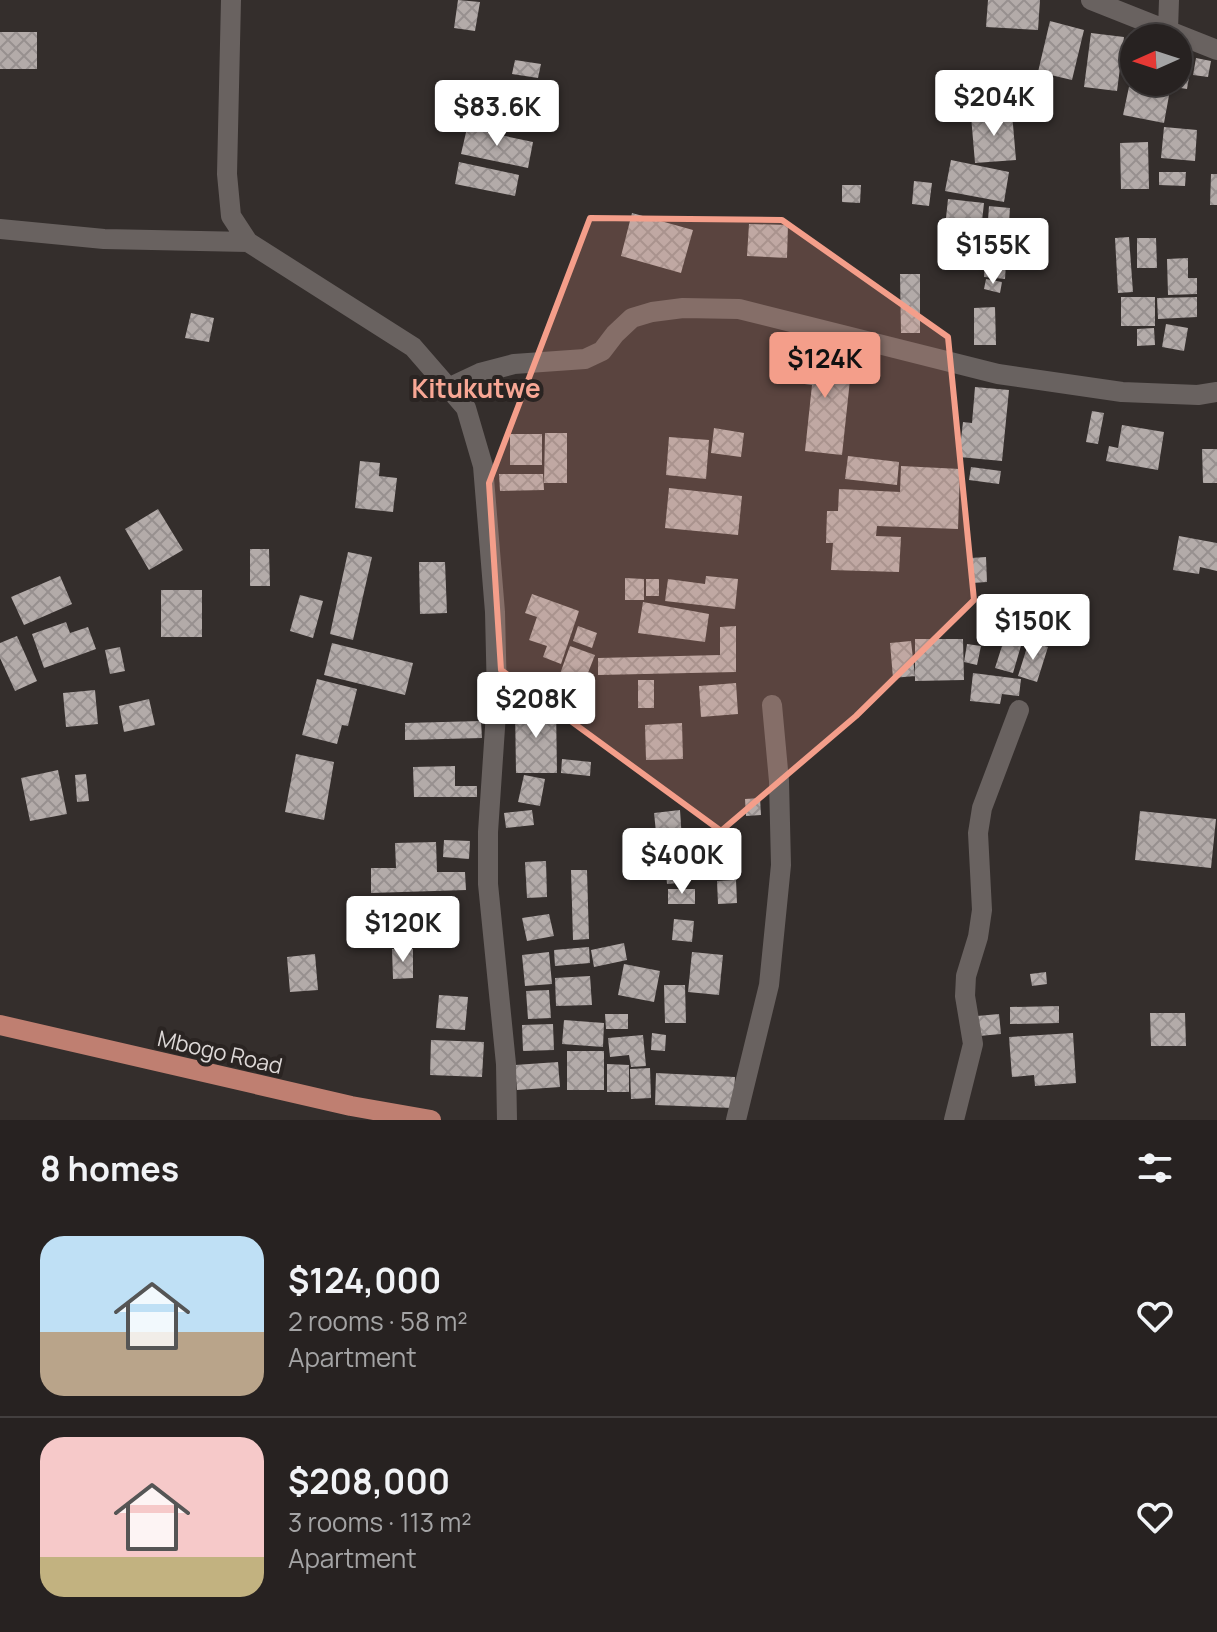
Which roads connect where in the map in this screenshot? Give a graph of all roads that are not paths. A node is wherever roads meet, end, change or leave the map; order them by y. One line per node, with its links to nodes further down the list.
1 (231, 0): 9 (street)
2 (1091, 0): 4 (street)
3 (1169, 0): 5 (street)
4 (1153, 24)
5 (1168, 24)
6 (1192, 40): 7 (street)
7 (1217, 50)
8 (0, 229): 9 (street)
9 (248, 242): 10 (street)
10 (448, 388): 11 (street); 16 (street)
11 (1217, 392)
12 (772, 705): 17 (street)
13 (1019, 710): 18 (street)
14 (0, 1025): 15 (main road, Mbogo Road)
15 (431, 1120)
16 (507, 1120)
17 (736, 1120)
18 (954, 1120)

